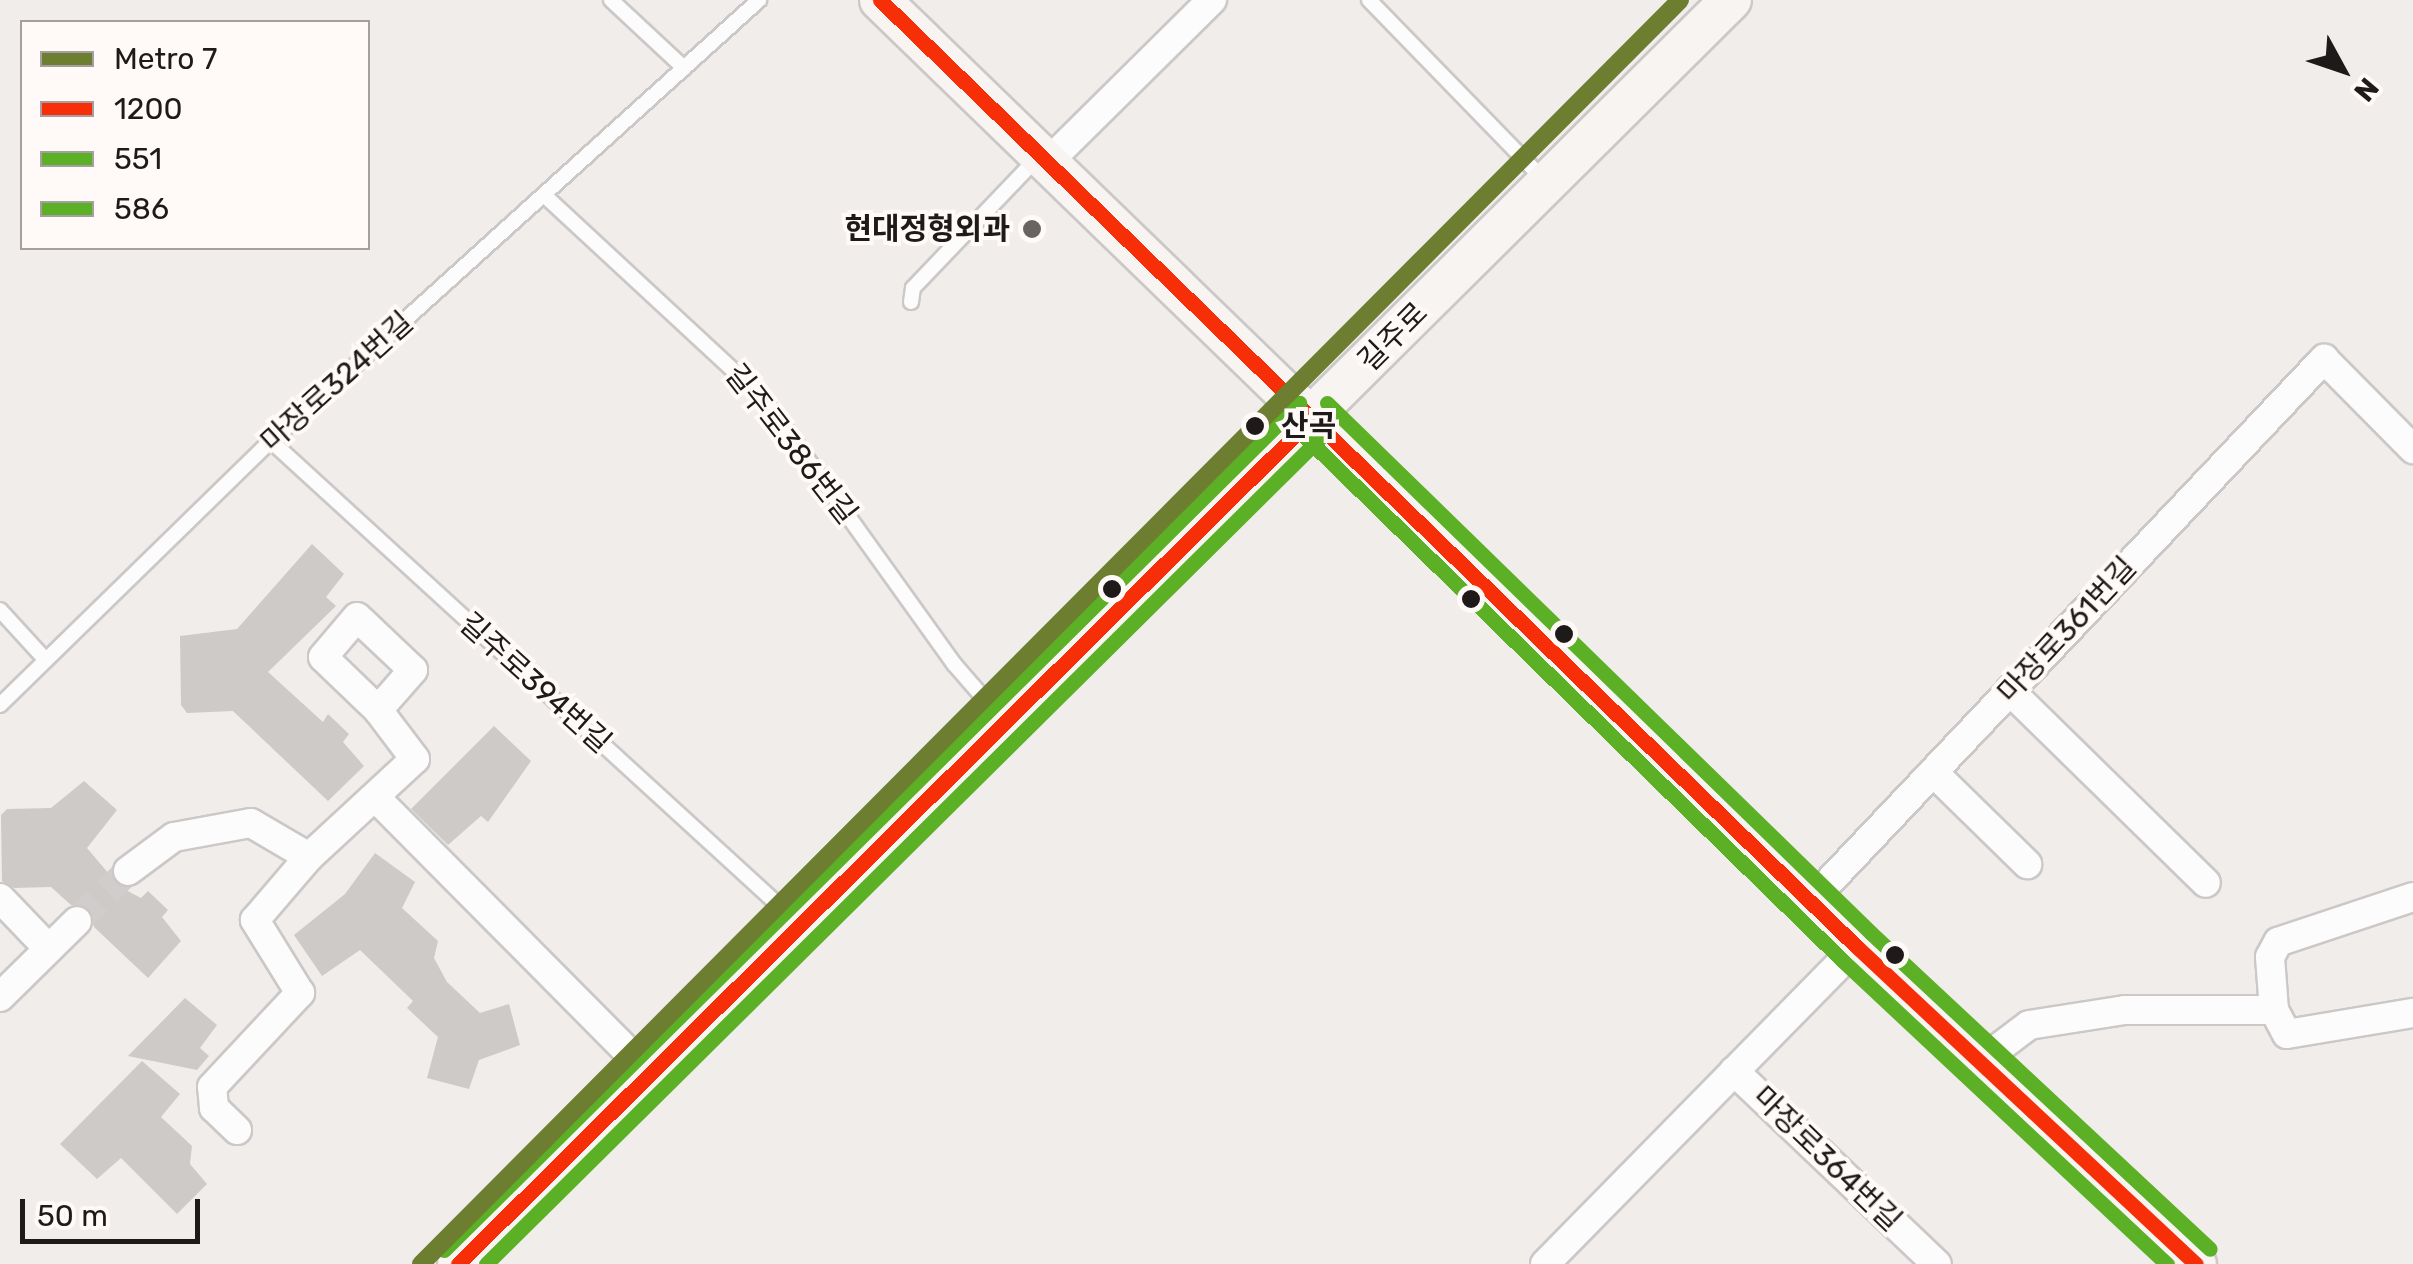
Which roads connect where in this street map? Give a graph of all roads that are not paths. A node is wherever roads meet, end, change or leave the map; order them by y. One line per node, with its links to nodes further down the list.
1 (611, 0): 7 (lane)
2 (759, 0): 7 (lane, 마장로324번길)
3 (880, 0): 8 (main road)
4 (1212, 0): 8 (street)
5 (1368, 0): 9 (lane)
6 (1731, 0): 9 (main road, 길주로)
7 (684, 68): 10 (lane, 마장로324번길)
8 (1044, 159): 11 (lane); 12 (main road)
9 (1547, 183): 12 (main road, 길주로)
10 (544, 194): 13 (lane, 마장로324번길); 20 (lane, 길주로386번길)
11 (911, 302)
12 (1313, 417): 20 (main road, 길주로); 29 (main road)
13 (271, 441): 16 (lane, 마장로324번길); 31 (lane, 길주로394번길)
14 (2413, 449): 17 (street, 마장로361번길)
15 (0, 610): 16 (lane)
16 (44, 658): 18 (lane, 마장로324번길)
17 (2010, 691): 21 (street, 마장로361번길); 26 (street)
18 (0, 705)
19 (378, 710): 22 (street)
20 (1004, 722): 31 (main road, 길주로)
21 (1933, 772): 24 (street); 29 (street, 마장로361번길)
22 (376, 798): 23 (street); 39 (street)
23 (309, 857): 25 (street); 40 (street)
24 (2027, 864)
25 (128, 871)
26 (2206, 883)
27 (2413, 897): 35 (street)
28 (0, 898): 33 (street)
29 (1810, 902): 32 (main road)
30 (78, 921): 33 (street)
31 (800, 925): 39 (main road, 길주로)
32 (1857, 947): 37 (main road); 38 (street, 마장로364번길)
33 (48, 948): 34 (street)
34 (0, 997)
35 (2274, 1010): 36 (street); 37 (street)
36 (2413, 1013)
37 (1984, 1059): 44 (main road)
38 (1734, 1072): 41 (street, 마장로364번길); 43 (street, 마장로364번길)
39 (650, 1074): 42 (main road, 길주로)
40 (237, 1130)
41 (1928, 1255)
42 (458, 1264)
43 (1545, 1264)
44 (2196, 1264)

